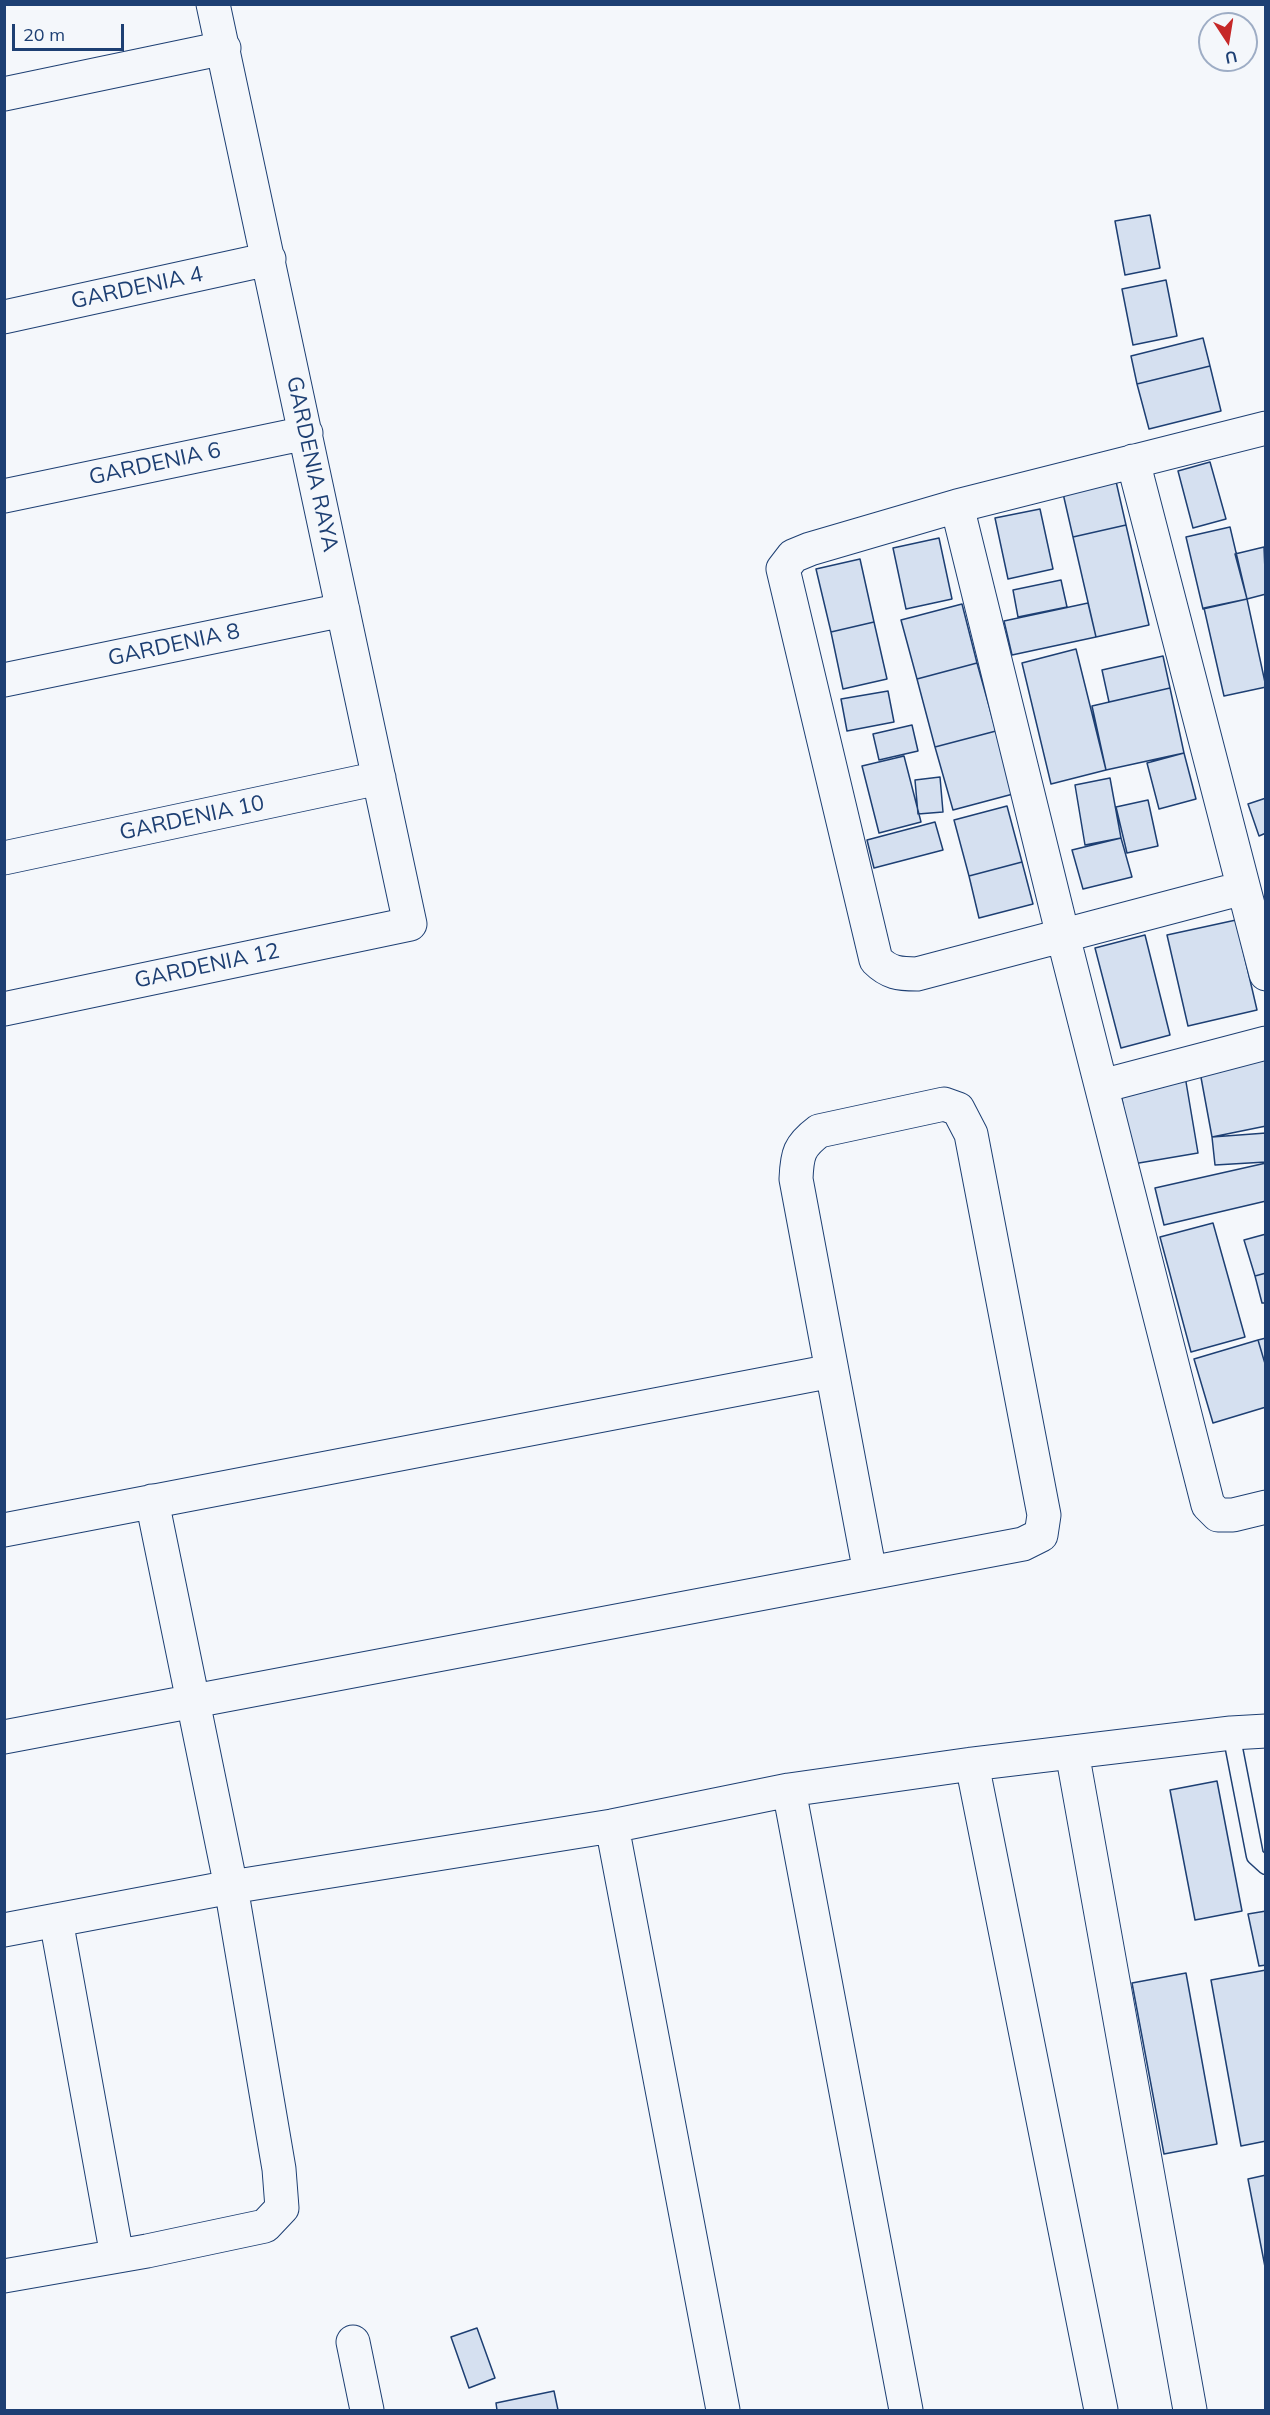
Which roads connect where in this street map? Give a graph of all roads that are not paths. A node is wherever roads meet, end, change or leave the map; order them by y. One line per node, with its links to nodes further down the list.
1 (213, 4): 2 (street, GARDENIA RAYA)
2 (224, 48): 3 (street); 4 (street, GARDENIA RAYA)
3 (4, 94)
4 (269, 259): 5 (street, GARDENIA 4); 7 (street, GARDENIA RAYA)
5 (4, 317)
6 (1266, 428): 8 (street)
7 (306, 433): 9 (street, GARDENIA 6); 11 (street, GARDENIA RAYA)
8 (1133, 461): 10 (street); 15 (street)
9 (4, 496)
10 (957, 506): 17 (street); 17 (street)
11 (343, 610): 12 (street, GARDENIA 8); 13 (street, GARDENIA RAYA)
12 (4, 680)
13 (379, 778): 14 (street, GARDENIA 10); 16 (street, GARDENIA RAYA)
14 (4, 858)
15 (1243, 888): 17 (street); 18 (street)
16 (410, 924): 19 (street, GARDENIA 12)
17 (1063, 936): 21 (street)
18 (1266, 974)
19 (4, 1009)
20 (1266, 1043): 21 (street)
21 (1102, 1086): 24 (street)
22 (832, 1371): 23 (street); 26 (street); 26 (street)
23 (152, 1501): 25 (street); 27 (street)
24 (1266, 1507)
25 (4, 1530)
26 (870, 1573): 27 (street)
27 (193, 1701): 30 (street); 36 (street)
28 (1266, 1731): 29 (street)
29 (1232, 1733): 31 (street); 35 (lane)
30 (4, 1737)
31 (1072, 1752): 32 (street); 46 (street)
32 (972, 1764): 33 (street); 45 (street)
33 (789, 1790): 34 (street); 44 (street)
34 (612, 1826): 36 (street); 43 (street)
35 (1266, 1866)
36 (231, 1887): 37 (street); 39 (street)
37 (56, 1920): 38 (street); 39 (street)
38 (4, 1930)
39 (117, 2256): 40 (street)
40 (4, 2276)
41 (353, 2342): 42 (street)
42 (367, 2410)
43 (723, 2410)
44 (906, 2410)
45 (1101, 2410)
46 (1190, 2410)

